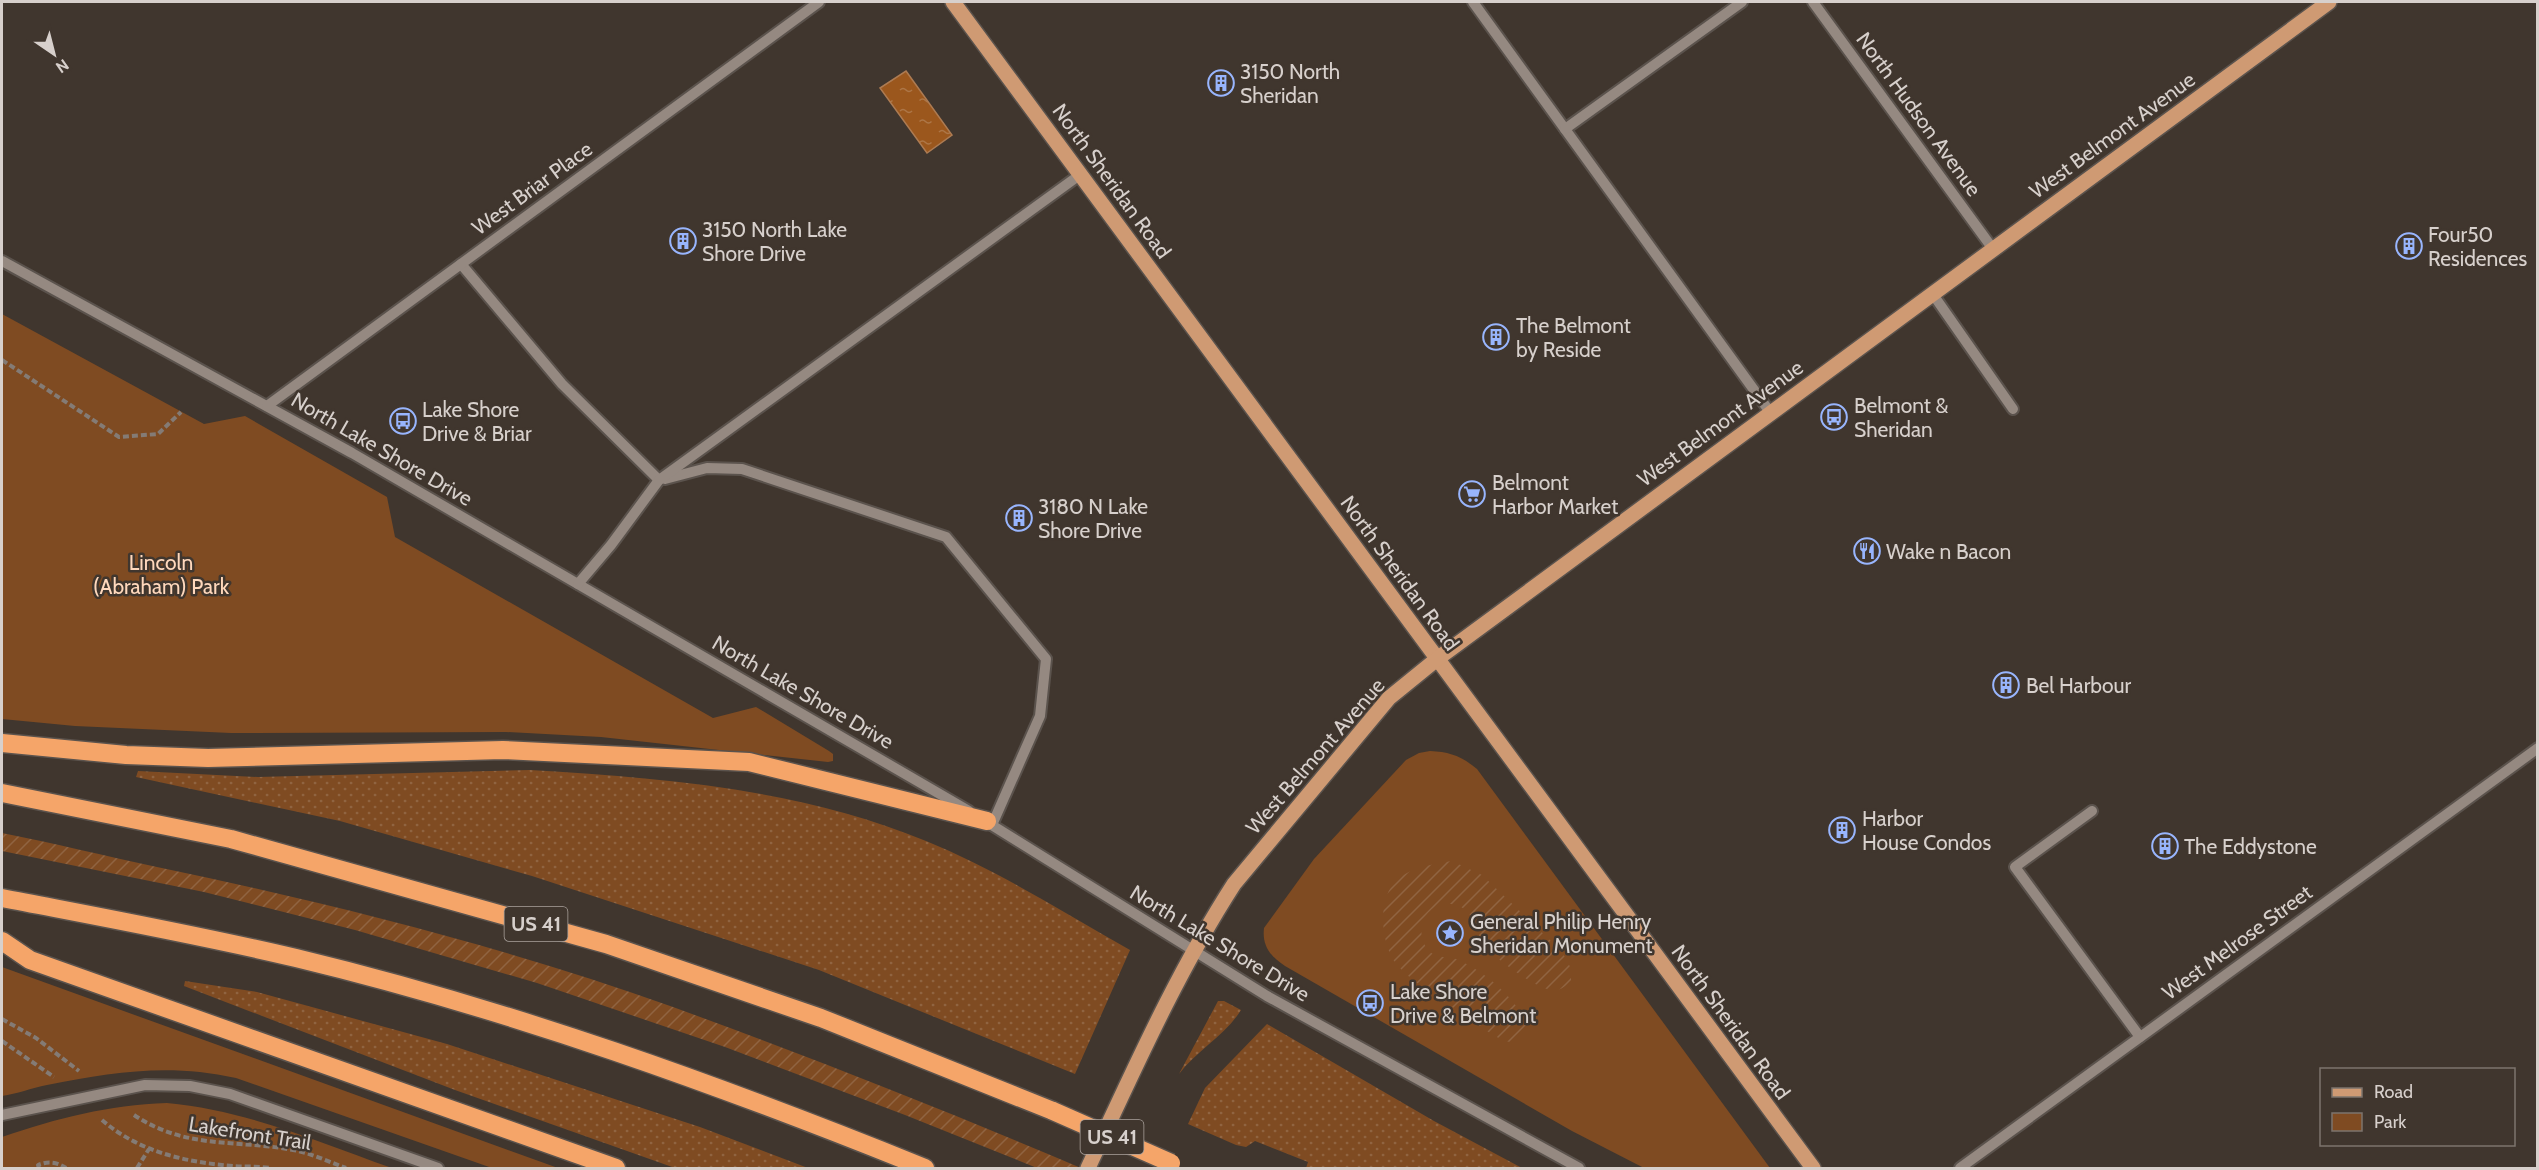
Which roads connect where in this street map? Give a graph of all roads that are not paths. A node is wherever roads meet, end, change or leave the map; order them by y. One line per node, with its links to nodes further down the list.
1 (819, 2): 11 (street, West Briar Place)
2 (953, 2): 8 (main road, North Sheridan Road)
3 (1473, 2): 7 (street)
4 (1742, 2): 7 (street)
5 (1813, 2): 9 (street, North Hudson Avenue)
6 (2329, 2): 9 (main road, West Belmont Avenue)
7 (1565, 129): 15 (street)
8 (1081, 174): 16 (street); 18 (main road, North Sheridan Road)
9 (1993, 249): 12 (main road, West Belmont Avenue)
10 (2, 261): 13 (street, North Lake Shore Drive)
11 (461, 264): 13 (street, West Briar Place); 16 (street)
12 (1932, 293): 14 (street); 15 (main road, West Belmont Avenue)
13 (267, 406): 17 (street, North Lake Shore Drive)
14 (2013, 409)
15 (1770, 412): 18 (main road, West Belmont Avenue)
16 (659, 480): 17 (street); 23 (street)
17 (578, 584): 23 (street, North Lake Shore Drive)
18 (1437, 659): 26 (main road, West Belmont Avenue); 35 (main road, North Sheridan Road)
19 (2, 742): 23 (highway)
20 (2538, 748): 27 (street, West Melrose Street)
21 (2, 793): 29 (highway, US 41, bridge)
22 (2092, 811): 27 (street)
23 (989, 823): 26 (street, North Lake Shore Drive)
24 (2, 898): 32 (highway)
25 (2, 941): 31 (highway)
26 (1192, 951): 33 (main road, West Belmont Avenue); 34 (street, North Lake Shore Drive)
27 (2140, 1037): 36 (street, West Melrose Street)
28 (2, 1114): 30 (street)
29 (1177, 1166)
30 (438, 1168)
31 (616, 1168)
32 (925, 1168)
33 (1088, 1168)
34 (1579, 1168)
35 (1813, 1168)
36 (1960, 1168)

